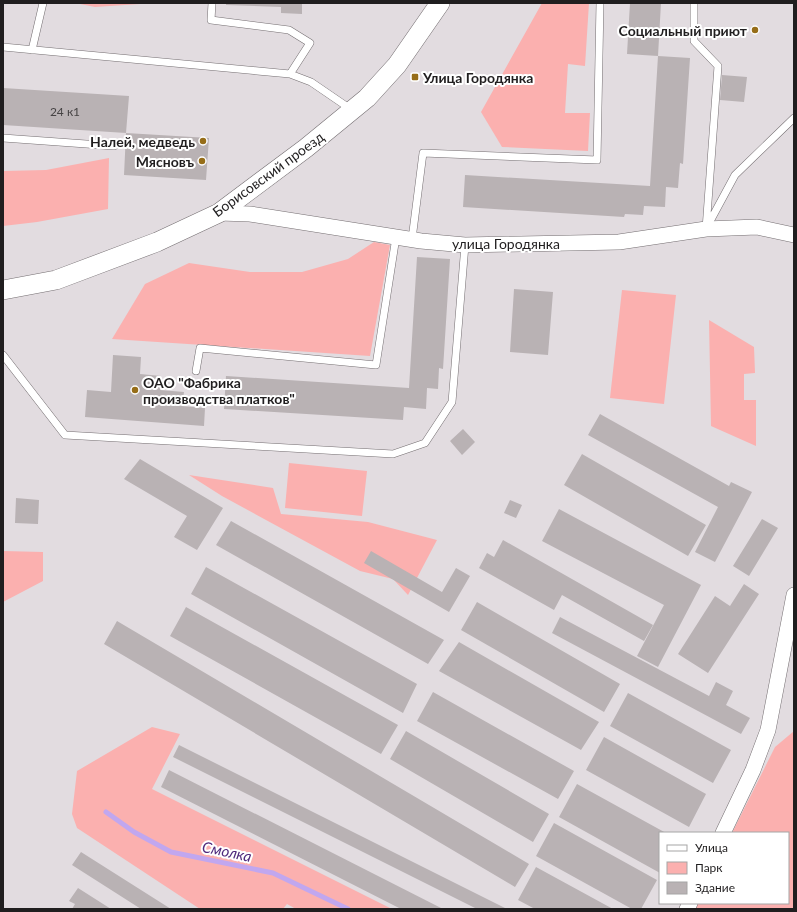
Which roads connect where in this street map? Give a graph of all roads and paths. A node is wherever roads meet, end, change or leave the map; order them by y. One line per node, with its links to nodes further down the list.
1 (43, 3): 7 (lane)
2 (212, 3): 8 (lane)
3 (440, 3): 9 (street, Борисовский проезд)
4 (600, 3): 17 (lane)
5 (694, 3): 14 (lane)
6 (3, 47): 7 (lane)
7 (32, 50): 8 (lane)
8 (290, 74): 9 (lane)
9 (353, 110): 13 (street, Борисовский проезд)
10 (794, 118): 14 (lane)
11 (3, 138): 12 (lane)
12 (114, 146)
13 (219, 213): 16 (street, улица Городянка); 20 (street, Борисовский проезд)
14 (706, 228): 15 (street, улица Городянка); 19 (street, улица Городянка)
15 (794, 235): 18 (street, улица Городянка)
16 (396, 237): 17 (street, улица Городянка); 22 (lane)
17 (412, 239): 19 (street, улица Городянка)
18 (794, 244)
19 (466, 245): 21 (lane)
20 (3, 290)
21 (3, 356)
22 (196, 372)
23 (794, 595): 24 (street)
24 (723, 832)

